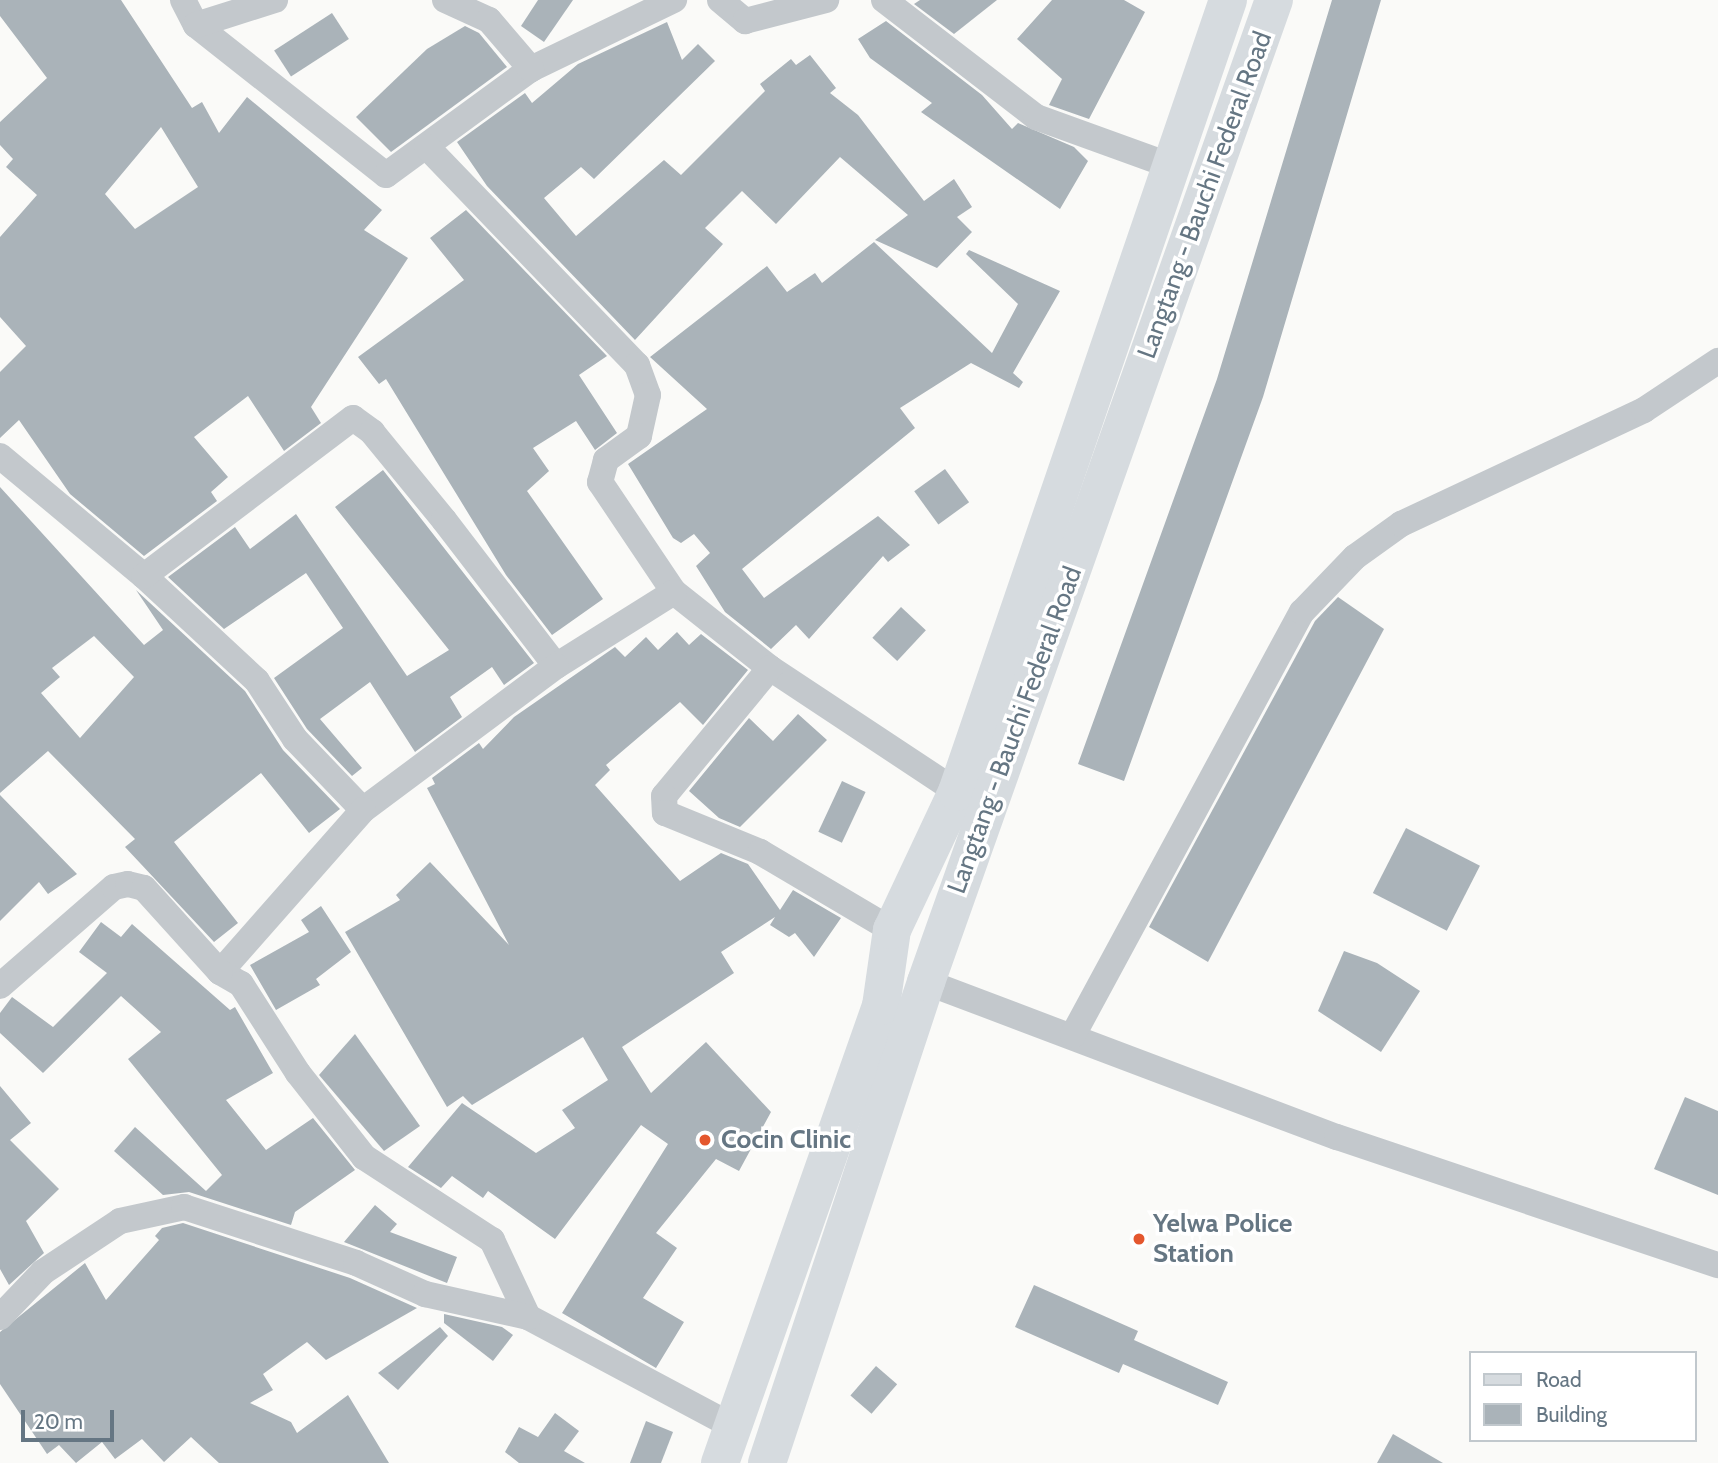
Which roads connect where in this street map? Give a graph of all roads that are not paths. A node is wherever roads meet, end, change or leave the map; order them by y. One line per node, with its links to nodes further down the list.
1 (183, 0): 10 (street)
2 (275, 0): 10 (street)
3 (445, 0): 11 (street)
4 (674, 0): 11 (street)
5 (720, 0): 6 (street)
6 (826, 0)
7 (884, 0): 13 (street)
8 (1228, 0): 13 (main road)
9 (1274, 0): 24 (main road, Langtang - Bauchi Federal Road)
10 (196, 25): 12 (street)
11 (531, 69): 12 (street)
12 (426, 147): 17 (street)
13 (1174, 167): 20 (main road)
14 (1718, 361): 26 (street)
15 (0, 456): 16 (street)
16 (144, 576): 18 (street); 21 (street)
17 (674, 592): 18 (street); 19 (street)
18 (556, 666): 21 (street)
19 (770, 667): 20 (street); 22 (street)
20 (957, 792): 22 (main road)
21 (363, 810): 23 (street)
22 (892, 930): 30 (main road)
23 (220, 972): 25 (street); 29 (street)
24 (926, 982): 26 (street); 32 (main road, Langtang - Bauchi Federal Road)
25 (0, 986)
26 (1073, 1035): 27 (street)
27 (1718, 1265)
28 (0, 1317): 29 (street)
29 (528, 1317): 30 (street)
30 (732, 1426): 31 (main road)
31 (720, 1463)
32 (767, 1463)

